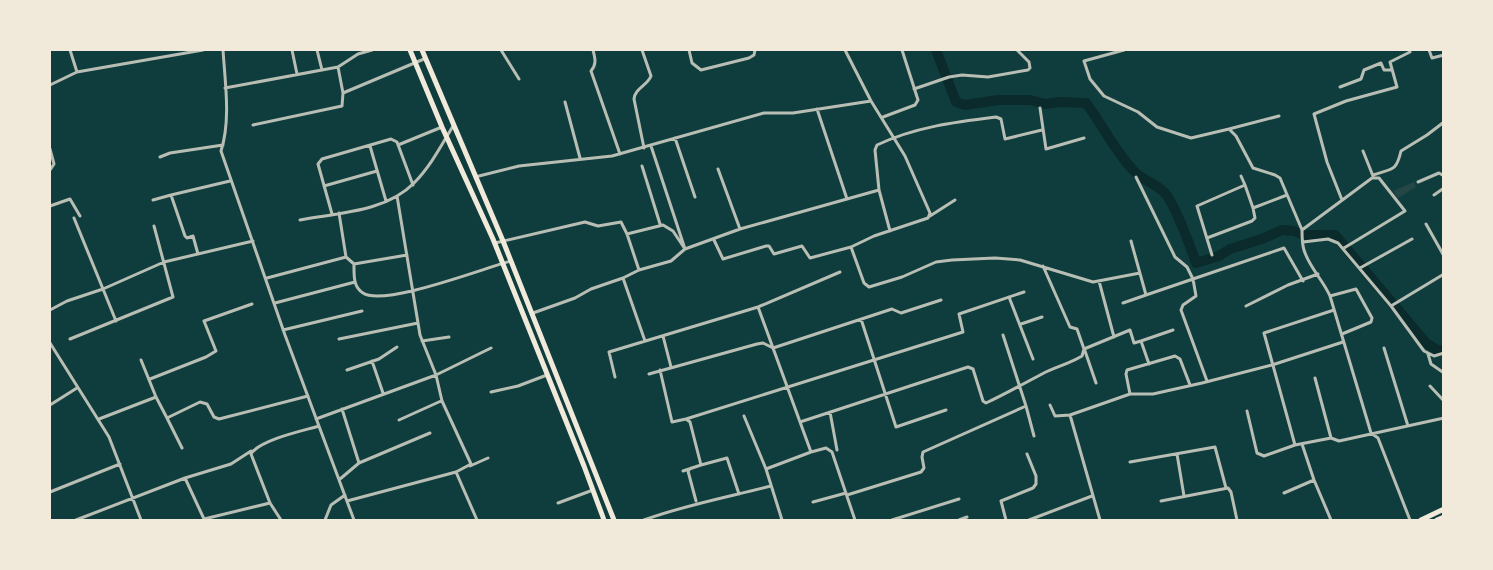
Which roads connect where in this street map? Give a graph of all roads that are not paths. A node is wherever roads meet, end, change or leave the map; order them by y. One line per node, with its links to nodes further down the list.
1 (70, 50): 26 (street)
2 (201, 50): 26 (street)
3 (224, 50): 30 (street)
4 (292, 50): 27 (street)
5 (317, 50): 24 (street)
6 (372, 50): 23 (street)
7 (410, 50): 22 (main road)
8 (422, 50): 21 (main road)
9 (501, 50): 28 (street)
10 (593, 50): 57 (street)
11 (642, 50): 54 (street)
12 (688, 50): 13 (street)
13 (755, 50)
14 (845, 50): 34 (street)
15 (902, 50): 32 (street)
16 (1017, 50): 32 (street)
17 (1124, 50): 44 (street)
18 (1409, 50): 25 (street)
19 (1429, 50): 20 (street)
20 (1443, 55)
21 (425, 58): 22 (street); 43 (main road)
22 (415, 62): 33 (street); 42 (main road)
23 (338, 67): 24 (street); 33 (street)
24 (322, 70): 27 (street)
25 (1391, 70): 31 (street); 84 (street)
26 (77, 72): 29 (street)
27 (297, 74): 30 (street)
28 (519, 79)
29 (50, 85)
30 (225, 87): 50 (street)
31 (1340, 87)
32 (914, 89): 39 (street)
33 (343, 93): 41 (street)
34 (871, 101): 37 (street); 39 (street)
35 (565, 102): 59 (street)
36 (1040, 108): 45 (street)
37 (817, 109): 48 (street); 81 (street)
38 (1279, 116): 44 (street)
39 (883, 117): 47 (street)
40 (1443, 122): 65 (street)
41 (253, 125)
42 (442, 126): 46 (main road); 51 (street)
43 (453, 126): 46 (street); 67 (main road)
44 (1229, 129): 77 (street)
45 (1042, 130): 47 (street); 49 (street)
46 (447, 136): 71 (street); 108 (main road)
47 (892, 137): 75 (street); 91 (street)
48 (675, 138): 53 (street); 80 (street)
49 (1084, 138)
50 (223, 145): 58 (street); 69 (street)
51 (398, 145): 52 (street); 71 (street)
52 (370, 146): 63 (street); 73 (street)
53 (651, 146): 54 (street); 111 (street)
54 (644, 148): 57 (street)
55 (50, 149): 62 (street)
56 (1363, 151): 65 (street)
57 (620, 154): 59 (street)
58 (160, 157)
59 (580, 159): 67 (street)
60 (642, 166): 94 (street)
61 (718, 168): 97 (street)
62 (50, 170)
63 (377, 171): 73 (street); 85 (street)
64 (1241, 176): 72 (street)
65 (1374, 176): 84 (street); 110 (street)
66 (1443, 176): 70 (street)
67 (475, 177): 105 (main road)
68 (1136, 177): 130 (street)
69 (230, 181): 76 (street); 107 (street)
70 (1418, 182)
71 (413, 185): 79 (street)
72 (1245, 185): 87 (street); 101 (street)
73 (324, 186): 89 (street)
74 (1443, 188): 78 (street)
75 (879, 190): 81 (street); 98 (street)
76 (171, 195): 82 (street); 112 (street)
77 (1287, 195): 87 (street); 99 (street)
78 (1434, 195)
79 (397, 196): 85 (street); 113 (street)
80 (696, 198)
81 (847, 199): 97 (street)
82 (153, 200)
83 (955, 200): 91 (street)
84 (1342, 200): 99 (street)
85 (386, 201): 88 (street)
86 (50, 206): 90 (street)
87 (1253, 208): 101 (street)
88 (339, 213): 89 (street); 115 (street)
89 (332, 214): 93 (street)
90 (80, 216)
91 (930, 216): 98 (street)
92 (74, 218): 134 (street)
93 (300, 220)
94 (660, 224): 100 (street); 111 (street)
95 (1426, 224): 116 (street)
96 (154, 226): 118 (street)
97 (740, 229): 103 (street)
98 (890, 231): 109 (street)
99 (1302, 231): 104 (street)
100 (627, 234): 105 (street); 123 (street)
101 (1207, 238): 114 (street)
102 (1412, 239): 122 (street)
103 (714, 240): 109 (street); 111 (street)
104 (1302, 240): 110 (street); 126 (street)
105 (503, 241): 108 (street); 117 (main road)
106 (1131, 241): 125 (street)
107 (253, 242): 112 (street); 128 (street)
108 (495, 243): 119 (main road)
109 (851, 247): 121 (street)
110 (1345, 248): 122 (street)
111 (685, 249): 123 (street)
112 (198, 254): 118 (street)
113 (406, 255): 120 (street); 135 (street)
114 (1212, 255)
115 (346, 256): 120 (street); 128 (street)
116 (1443, 256)
117 (511, 261): 119 (street); 150 (main road)
118 (165, 262): 134 (street); 153 (street)
119 (503, 263): 135 (street); 189 (main road)
120 (354, 264): 133 (street)
121 (1043, 266): 131 (street); 174 (street)
122 (1362, 267): 144 (street)
123 (639, 270): 129 (street)
124 (840, 273): 146 (street)
125 (1140, 273): 131 (street); 137 (street)
126 (1318, 274): 132 (street); 138 (street)
127 (1443, 274): 144 (street)
128 (267, 278): 141 (street)
129 (623, 279): 150 (street); 166 (street)
130 (1193, 279): 132 (street); 137 (street); 193 (street)
131 (1100, 281): 162 (street)
132 (1303, 281): 145 (street)
133 (355, 282): 135 (street); 141 (street)
134 (103, 288): 147 (street); 153 (street)
135 (414, 290): 154 (street)
136 (1024, 292): 139 (street)
137 (1146, 296): 142 (street)
138 (1330, 296): 148 (street); 158 (street)
139 (1009, 297): 155 (street); 179 (street)
140 (941, 300): 152 (street)
141 (275, 303): 156 (street)
142 (1123, 303)
143 (252, 304): 192 (street)
144 (1393, 305): 176 (street)
145 (1246, 306)
146 (758, 307): 160 (street); 172 (street)
147 (50, 310)
148 (1334, 310): 158 (street); 182 (street)
149 (362, 311): 156 (street)
150 (531, 314): 278 (main road)
151 (1042, 317): 155 (street)
152 (861, 319): 172 (street); 179 (street)
153 (116, 321): 163 (street)
154 (418, 323): 164 (street); 165 (street)
155 (1021, 324): 177 (street)
156 (283, 330): 204 (street)
157 (1173, 330): 167 (street)
158 (1342, 334): 168 (street)
159 (1003, 335): 199 (street)
160 (663, 336): 166 (street); 183 (street)
161 (449, 337): 165 (street)
162 (1114, 337): 167 (street); 174 (street)
163 (70, 339)
164 (339, 339)
165 (422, 341): 188 (street)
166 (645, 341): 190 (street)
167 (1141, 341): 181 (street)
168 (1343, 342): 182 (street); 227 (street)
169 (50, 343): 198 (street)
170 (398, 347): 180 (street)
171 (491, 348): 188 (street)
172 (773, 348): 183 (street); 197 (street)
173 (1384, 348): 225 (street)
174 (1084, 350): 194 (street); 199 (street)
175 (1443, 353): 176 (street)
176 (1428, 354): 186 (street)
177 (1033, 358)
178 (141, 360): 192 (street)
179 (873, 360): 197 (street); 202 (street)
180 (372, 361): 184 (street); 201 (street)
181 (1149, 364): 195 (street); 203 (street)
182 (1272, 365): 193 (street); 231 (street)
183 (671, 367): 185 (street)
184 (347, 370)
185 (660, 370): 187 (street); 221 (street)
186 (1443, 373)
187 (649, 374)
188 (436, 375): 201 (street); 206 (street)
189 (547, 375): 200 (street); 253 (main road)
190 (615, 376)
191 (1315, 378): 229 (street)
192 (150, 379): 205 (street)
193 (1207, 381): 195 (street)
194 (1096, 383)
195 (1190, 385): 203 (street)
196 (1430, 386): 207 (street)
197 (788, 387): 221 (street); 223 (street)
198 (77, 388): 208 (street); 219 (street)
199 (1019, 388): 202 (street); 210 (street)
200 (491, 392)
201 (383, 393): 211 (street)
202 (885, 394): 212 (street); 214 (street)
203 (1130, 394): 215 (street)
204 (308, 396): 217 (street); 220 (street)
205 (156, 397): 217 (street); 219 (street)
206 (442, 401): 222 (street); 243 (street)
207 (1443, 401)
208 (50, 405)
209 (1050, 405): 215 (street)
210 (1026, 406): 228 (street); 258 (street)
211 (342, 409): 220 (street); 240 (street)
212 (946, 410)
213 (1247, 411): 231 (street)
214 (830, 412): 223 (street); 233 (street)
215 (1070, 415): 259 (street)
216 (744, 416): 245 (street)
217 (167, 418): 232 (street)
218 (1443, 418): 225 (street)
219 (99, 419): 241 (street)
220 (316, 419): 224 (street)
221 (686, 419): 242 (street)
222 (399, 420)
223 (800, 422): 235 (street)
224 (319, 426): 234 (street); 249 (street)
225 (1408, 426): 227 (street)
226 (430, 433): 240 (street)
227 (1371, 434): 229 (street); 289 (street)
228 (1034, 436)
229 (1331, 438): 230 (street)
230 (1302, 444): 231 (street); 250 (street)
231 (1295, 445)
232 (182, 448)
233 (837, 450)
234 (251, 451): 248 (street); 267 (street)
235 (811, 452): 245 (street); 258 (street)
236 (1028, 454): 284 (street)
237 (1177, 454): 239 (street); 252 (street); 260 (street)
238 (488, 458): 243 (street)
239 (1130, 462)
240 (359, 463): 249 (street)
241 (120, 464): 254 (street); 261 (street)
242 (701, 465): 244 (street); 257 (street)
243 (470, 466): 247 (street)
244 (692, 468): 246 (street); 264 (street)
245 (766, 469): 251 (street)
246 (683, 471)
247 (456, 472): 263 (street); 276 (street)
248 (185, 478): 261 (street); 267 (street)
249 (340, 479): 256 (street)
250 (1314, 480): 255 (street); 288 (street)
251 (771, 486): 257 (street); 280 (street)
252 (1226, 488): 260 (street); 287 (street)
253 (593, 490): 268 (street); 277 (main road)
254 (50, 492)
255 (1284, 493)
256 (345, 494): 263 (street); 274 (street)
257 (739, 494): 279 (street)
258 (847, 494): 266 (street); 281 (street)
259 (1092, 496): 285 (street); 286 (street)
260 (1184, 496): 265 (street)
261 (132, 498): 271 (street); 272 (street)
262 (959, 499): 282 (street)
263 (347, 501): 275 (street)
264 (696, 501)
265 (1161, 501)
266 (813, 502)
267 (270, 503): 273 (street)
268 (558, 503)
269 (1443, 509): 290 (main road)
270 (967, 517): 283 (street)
271 (76, 520)
272 (141, 520)
273 (281, 520)
274 (325, 520)
275 (354, 520)
276 (477, 520)
277 (604, 520)
278 (614, 520)
279 (644, 520)
280 (782, 520)
281 (855, 520)
282 (892, 520)
283 (960, 520)
284 (1006, 520)
285 (1029, 520)
286 (1100, 520)
287 (1237, 520)
288 (1331, 520)
289 (1410, 520)
290 (1421, 520)

